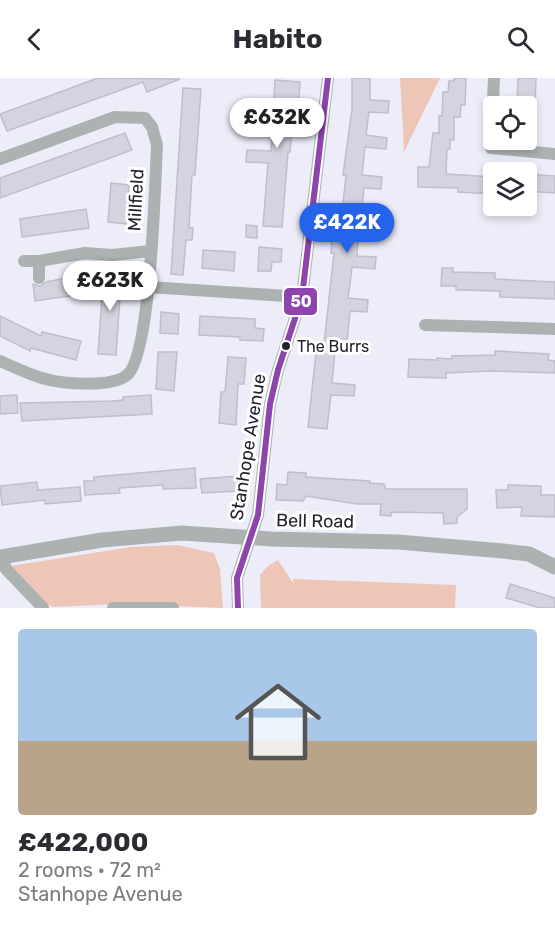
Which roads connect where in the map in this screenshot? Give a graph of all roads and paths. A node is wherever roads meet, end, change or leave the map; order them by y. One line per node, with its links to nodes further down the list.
1 (328, 78): 10 (street, Stanhope Avenue)
2 (494, 78): 3 (street)
3 (555, 154)
4 (0, 159): 5 (street, Millfield)
5 (151, 251): 7 (street); 9 (street, Millfield)
6 (24, 261): 7 (street)
7 (39, 261): 8 (street)
8 (39, 278)
9 (148, 287): 10 (street); 13 (street, Millfield)
10 (302, 297): 14 (street, Stanhope Avenue)
11 (425, 325): 12 (street)
12 (555, 329)
13 (0, 361)
14 (251, 538): 15 (street, Bell Road); 16 (street, Bell Road); 20 (street, Stanhope Avenue)
15 (1, 557): 17 (street)
16 (555, 567)
17 (43, 608)
18 (113, 608): 19 (street)
19 (173, 608)
20 (238, 608)

